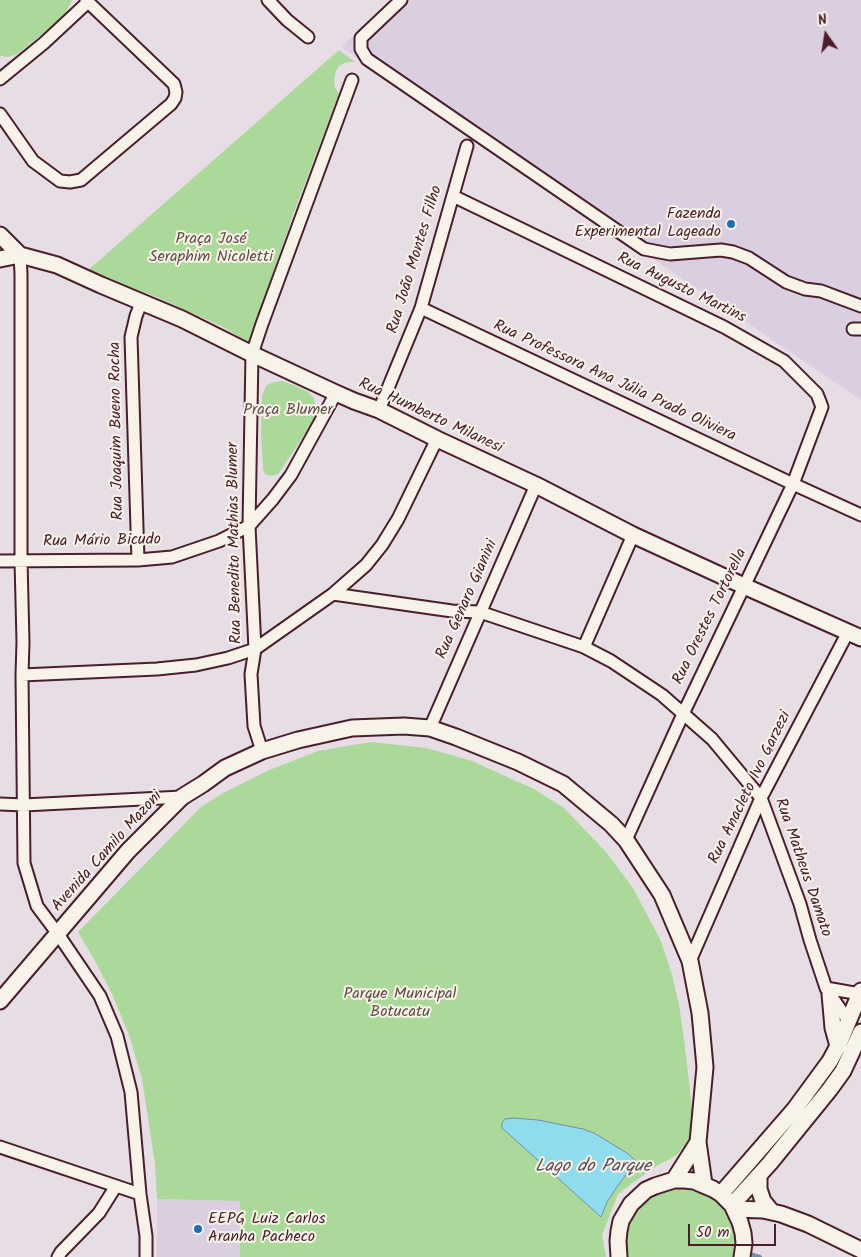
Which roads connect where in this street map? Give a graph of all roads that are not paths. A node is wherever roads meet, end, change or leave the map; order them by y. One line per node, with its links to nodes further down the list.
1 (268, 0): 4 (street)
2 (401, 0): 14 (street)
3 (87, 1): 5 (street); 7 (street)
4 (308, 37)
5 (0, 79)
6 (352, 80): 16 (street, Rua Benedito Mathias Blumer)
7 (0, 114)
8 (468, 146): 9 (street, Rua João Montes Filho)
9 (453, 196): 15 (street, Rua João Montes Filho); 18 (street, Rua Augusto Martins)
10 (0, 235): 11 (main road, Rua Humberto Milanesi)
11 (20, 255): 12 (main road); 13 (main road, Rua Humberto Milanesi); 26 (street)
12 (0, 259)
13 (141, 303): 16 (main road, Rua Humberto Milanesi); 27 (street, Rua Joaquim Bueno Rocha)
14 (861, 306)
15 (421, 308): 19 (street, Rua João Montes Filho); 21 (street, Rua Professora Ana Júlia Prado Oliviera)
16 (252, 354): 17 (main road, Rua Humberto Milanesi); 24 (street, Rua Benedito Mathias Blumer)
17 (336, 393): 19 (main road, Rua Humberto Milanesi); 24 (street, Rua Mário Bicudo)
18 (822, 407): 21 (street, Rua Orestes Tortorella)
19 (380, 410): 20 (main road, Rua Humberto Milanesi)
20 (436, 439): 22 (main road, Rua Humberto Milanesi); 30 (street)
21 (793, 484): 23 (street, Rua Professora Ana Júlia Prado Oliviera); 29 (street, Rua Orestes Tortorella)
22 (536, 485): 25 (main road, Rua Humberto Milanesi); 31 (street, Rua Genaro Gianini)
23 (861, 515)
24 (249, 526): 27 (street, Rua Mário Bicudo); 34 (street, Rua Benedito Mathias Blumer)
25 (633, 535): 29 (main road, Rua Humberto Milanesi); 33 (street)
26 (22, 560): 27 (street, Rua Mário Bicudo); 28 (street, Rua Mário Bicudo); 35 (street)
27 (138, 560)
28 (0, 561)
29 (744, 586): 32 (main road, Rua Humberto Milanesi); 36 (street, Rua Orestes Tortorella)
30 (334, 594): 31 (street, Rua Matheus Damato); 34 (street)
31 (480, 612): 33 (street, Rua Matheus Damato); 37 (street, Rua Genaro Gianini)
32 (854, 635): 40 (street, Rua Anacleto Ivo Garzezi)
33 (584, 647): 36 (street, Rua Matheus Damato)
34 (255, 648): 35 (street); 38 (street, Rua Benedito Mathias Blumer)
35 (22, 675): 42 (street)
36 (683, 714): 40 (street, Rua Matheus Damato); 43 (street, Rua Orestes Tortorella)
37 (430, 728): 38 (main road, Avenida Camilo Mazoni); 43 (main road, Avenida Camilo Mazoni)
38 (262, 751): 39 (main road, Avenida Camilo Mazoni)
39 (182, 797): 42 (street); 44 (main road, Avenida Camilo Mazoni)
40 (761, 798): 45 (street, Rua Anacleto Ivo Garzezi); 46 (street, Rua Matheus Damato)
41 (0, 804): 42 (street)
42 (24, 805): 44 (street)
43 (626, 840): 45 (main road, Avenida Camilo Mazoni)
44 (58, 934): 48 (main road, Avenida Camilo Mazoni); 58 (street)
45 (690, 961): 52 (main road, Avenida Camilo Mazoni)
46 (828, 991): 47 (street); 49 (street, Rua Matheus Damato); 51 (main road)
47 (861, 993): 49 (main road)
48 (0, 1001)
49 (855, 1024): 51 (main road)
50 (861, 1032): 54 (main road)
51 (838, 1046): 59 (main road)
52 (698, 1142): 55 (main road, Avenida Camilo Mazoni); 56 (main road, Avenida Camilo Mazoni)
53 (0, 1148): 57 (street)
54 (759, 1175): 59 (main road); 60 (main road)
55 (674, 1180): 56 (main road); 64 (main road)
56 (704, 1184): 59 (main road)
57 (116, 1186): 58 (street); 62 (street)
58 (140, 1194): 63 (street)
59 (729, 1203): 60 (main road); 65 (main road)
60 (772, 1212): 61 (main road)
61 (861, 1250)
62 (58, 1257)
63 (146, 1257)
64 (619, 1257)
65 (742, 1257)

